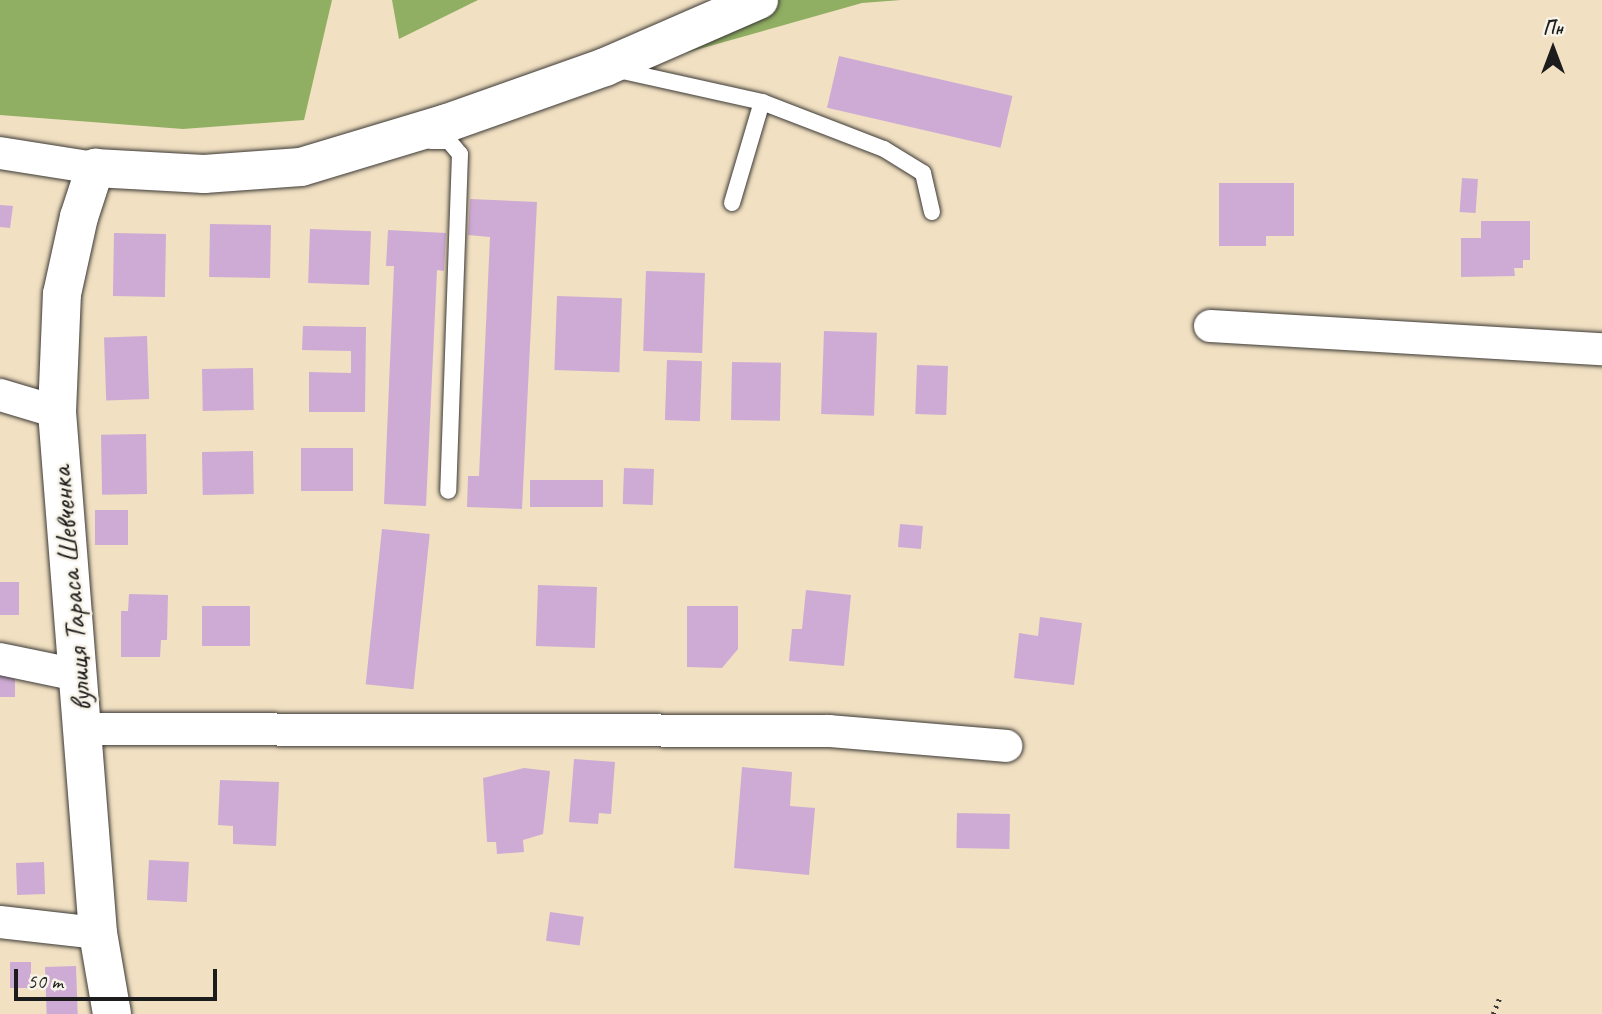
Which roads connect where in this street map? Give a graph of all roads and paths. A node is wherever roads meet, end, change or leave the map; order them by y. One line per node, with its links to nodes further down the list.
1 (759, 0): 2 (street)
2 (606, 67): 3 (lane); 4 (street)
3 (762, 102): 7 (lane); 8 (lane)
4 (386, 141): 6 (street); 13 (lane)
5 (0, 153): 6 (street)
6 (95, 168): 12 (street, вулиця Тараса Шевченка)
7 (732, 203)
8 (932, 212)
9 (1210, 326): 10 (street)
10 (1602, 349)
11 (0, 395): 12 (street)
12 (57, 412): 15 (street, вулиця Тараса Шевченка)
13 (448, 491)
14 (0, 659): 15 (street)
15 (77, 675): 16 (street, вулиця Тараса Шевченка)
16 (83, 729): 17 (street); 19 (street, вулиця Тараса Шевченка)
17 (1006, 746)
18 (0, 922): 19 (street)
19 (98, 933): 21 (street, вулиця Тараса Шевченка)
20 (1500, 996): 22 (path)
21 (111, 1014)
22 (1493, 1014)

